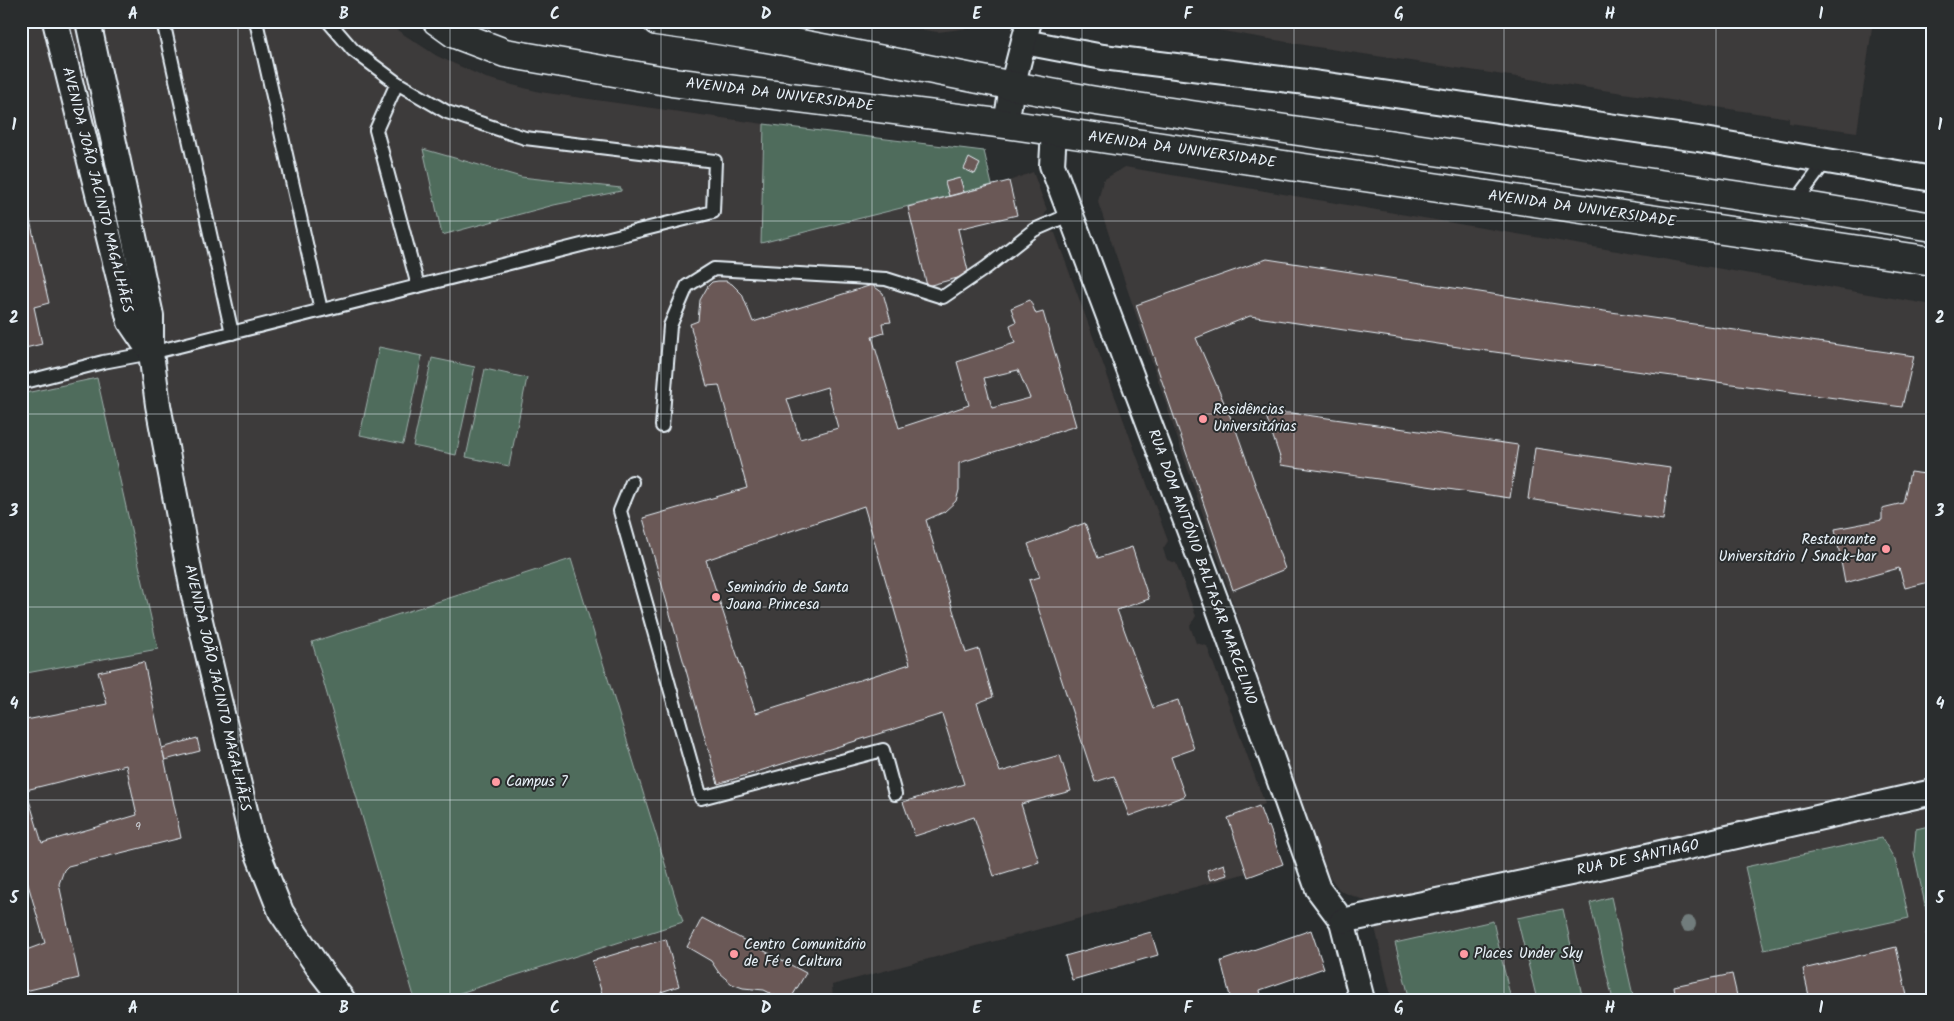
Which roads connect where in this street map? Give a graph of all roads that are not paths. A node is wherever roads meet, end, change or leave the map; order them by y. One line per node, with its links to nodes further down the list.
1 (55, 21): 22 (street, AVENIDA JOÃO JACINTO MAGALHÃES)
2 (88, 21): 22 (street, AVENIDA JOÃO JACINTO MAGALHÃES)
3 (163, 21): 21 (lane)
4 (256, 21): 20 (lane)
5 (328, 21): 9 (lane)
6 (437, 21): 11 (main road, AVENIDA DA UNIVERSIDADE)
7 (656, 21): 10 (main road)
8 (1026, 32): 10 (street); 13 (street)
9 (396, 83): 19 (lane); 19 (lane)
10 (1012, 87): 11 (street); 15 (main road)
11 (1006, 124): 12 (main road, AVENIDA DA UNIVERSIDADE)
12 (1054, 131): 16 (street, RUA DOM ANTÓNIO BALTASAR MARCELINO); 18 (main road, AVENIDA DA UNIVERSIDADE)
13 (1825, 162): 14 (street); 15 (lane)
14 (1932, 173)
15 (1794, 204): 17 (main road)
16 (1071, 214): 24 (lane); 28 (street, RUA DOM ANTÓNIO BALTASAR MARCELINO)
17 (1933, 227)
18 (1933, 261)
19 (418, 286): 20 (lane)
20 (321, 310): 21 (lane)
21 (232, 333): 22 (lane)
22 (151, 353): 23 (lane); 29 (street, AVENIDA JOÃO JACINTO MAGALHÃES)
23 (21, 383)
24 (662, 426)
25 (632, 482): 27 (lane)
26 (1933, 792): 28 (street, RUA DE SANTIAGO)
27 (894, 794)
28 (1342, 921): 30 (street, RUA DOM ANTÓNIO BALTASAR MARCELINO)
29 (343, 1000)
30 (1362, 1000)

